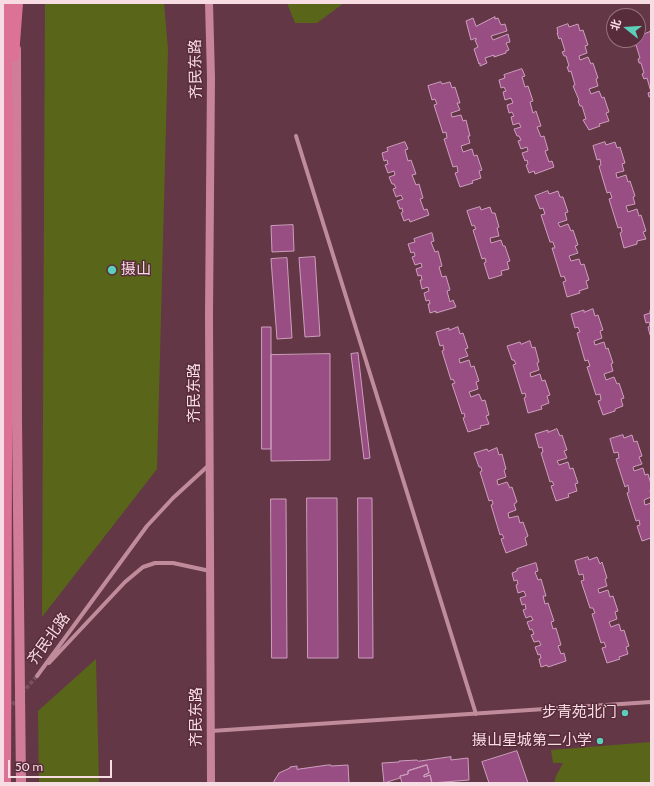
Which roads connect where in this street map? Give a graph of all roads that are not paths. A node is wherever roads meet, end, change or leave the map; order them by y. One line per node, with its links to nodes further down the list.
1 (5, 3): 4 (highway)
2 (16, 3): 4 (highway); 12 (main road)
3 (209, 3): 6 (street, 齐民东路)
4 (7, 131): 11 (highway)
5 (296, 136): 9 (street)
6 (210, 465): 7 (street, 齐民东路); 7 (street, 齐民北路)
7 (211, 571): 10 (street, 齐民东路)
8 (651, 702): 9 (street)
9 (476, 714): 10 (street)
10 (211, 731): 13 (street, 齐民东路)
11 (5, 783)
12 (21, 783)
13 (211, 783)

